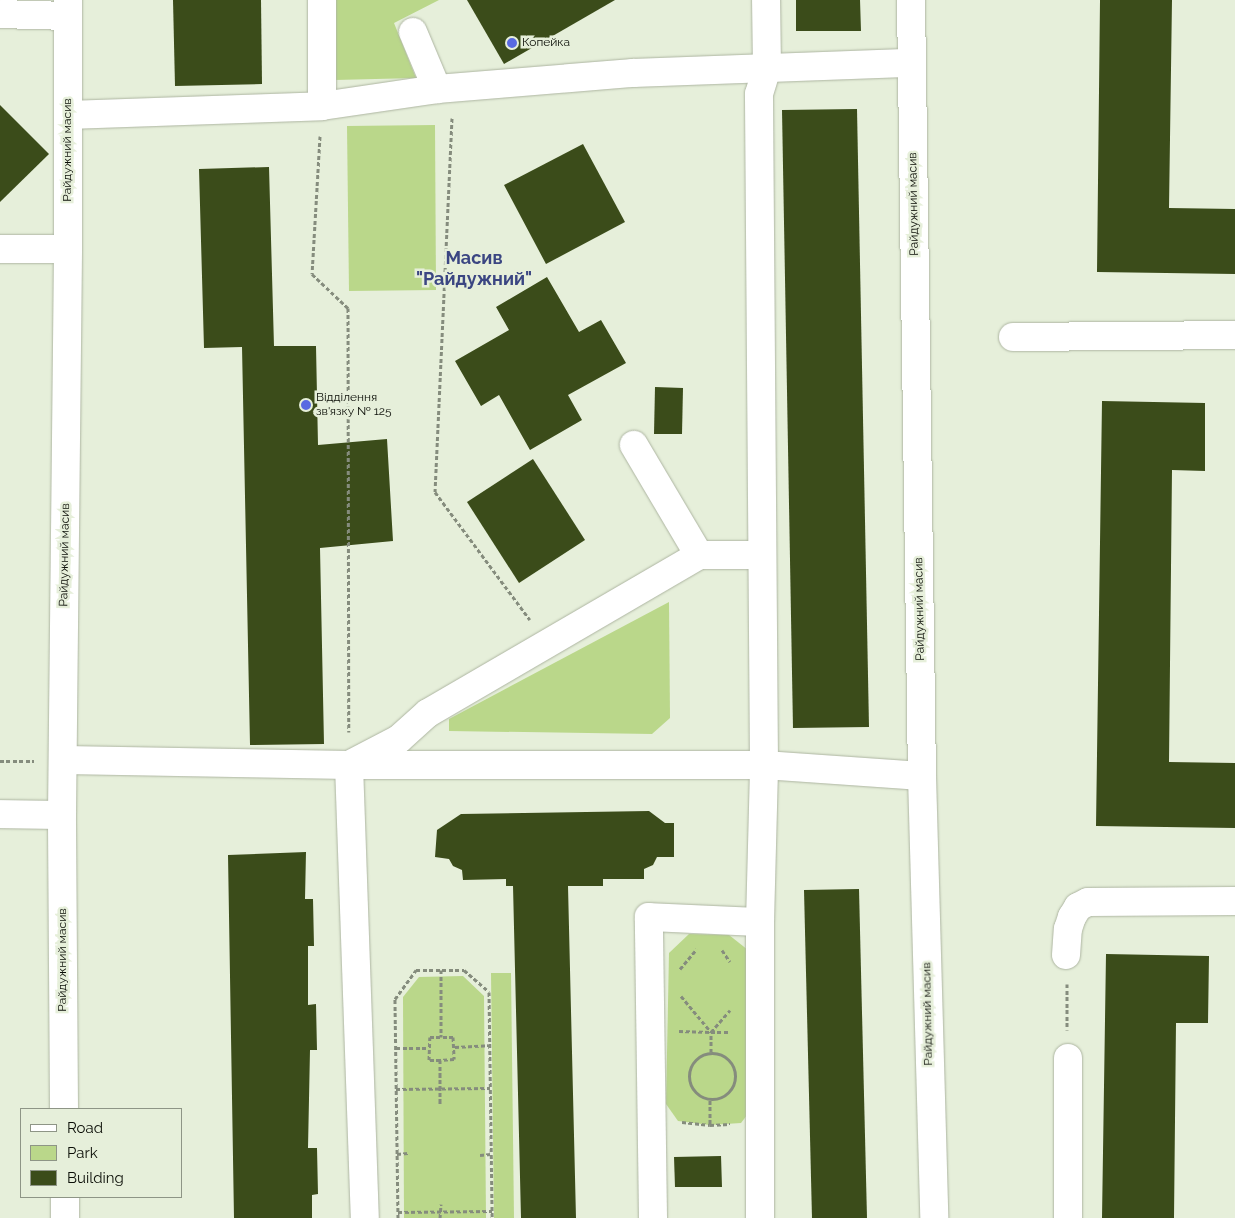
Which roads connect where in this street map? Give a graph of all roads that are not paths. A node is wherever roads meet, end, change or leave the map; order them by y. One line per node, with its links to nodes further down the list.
1 (322, 0): 10 (street)
2 (766, 0): 8 (street)
3 (911, 0): 7 (street, Райдужний масив)
4 (68, 8): 5 (street); 11 (street, Райдужний масив)
5 (0, 14)
6 (413, 32): 9 (street)
7 (912, 63): 8 (street); 22 (street, Райдужний масив)
8 (767, 68): 9 (street); 18 (street)
9 (445, 88): 10 (street)
10 (322, 106): 11 (street)
11 (68, 115): 12 (street, Райдужний масив)
12 (68, 249): 13 (street); 19 (street, Райдужний масив)
13 (0, 250)
14 (1235, 335): 15 (street)
15 (1013, 337)
16 (634, 445): 17 (street)
17 (699, 555): 18 (street); 20 (street)
18 (762, 555): 21 (street)
19 (64, 760): 20 (street); 24 (street, Райдужний масив)
20 (349, 765): 21 (street); 32 (street)
21 (764, 765): 22 (street); 26 (street)
22 (922, 776): 35 (street, Райдужний масив)
23 (0, 814): 24 (street)
24 (62, 815): 29 (street, Райдужний масив)
25 (1235, 901): 27 (street)
26 (760, 922): 33 (street); 34 (street)
27 (1066, 956)
28 (1068, 1058): 36 (street)
29 (64, 1108)
30 (65, 1198): 31 (street)
31 (65, 1218)
32 (365, 1218)
33 (653, 1218)
34 (760, 1218)
35 (934, 1218)
36 (1068, 1218)

